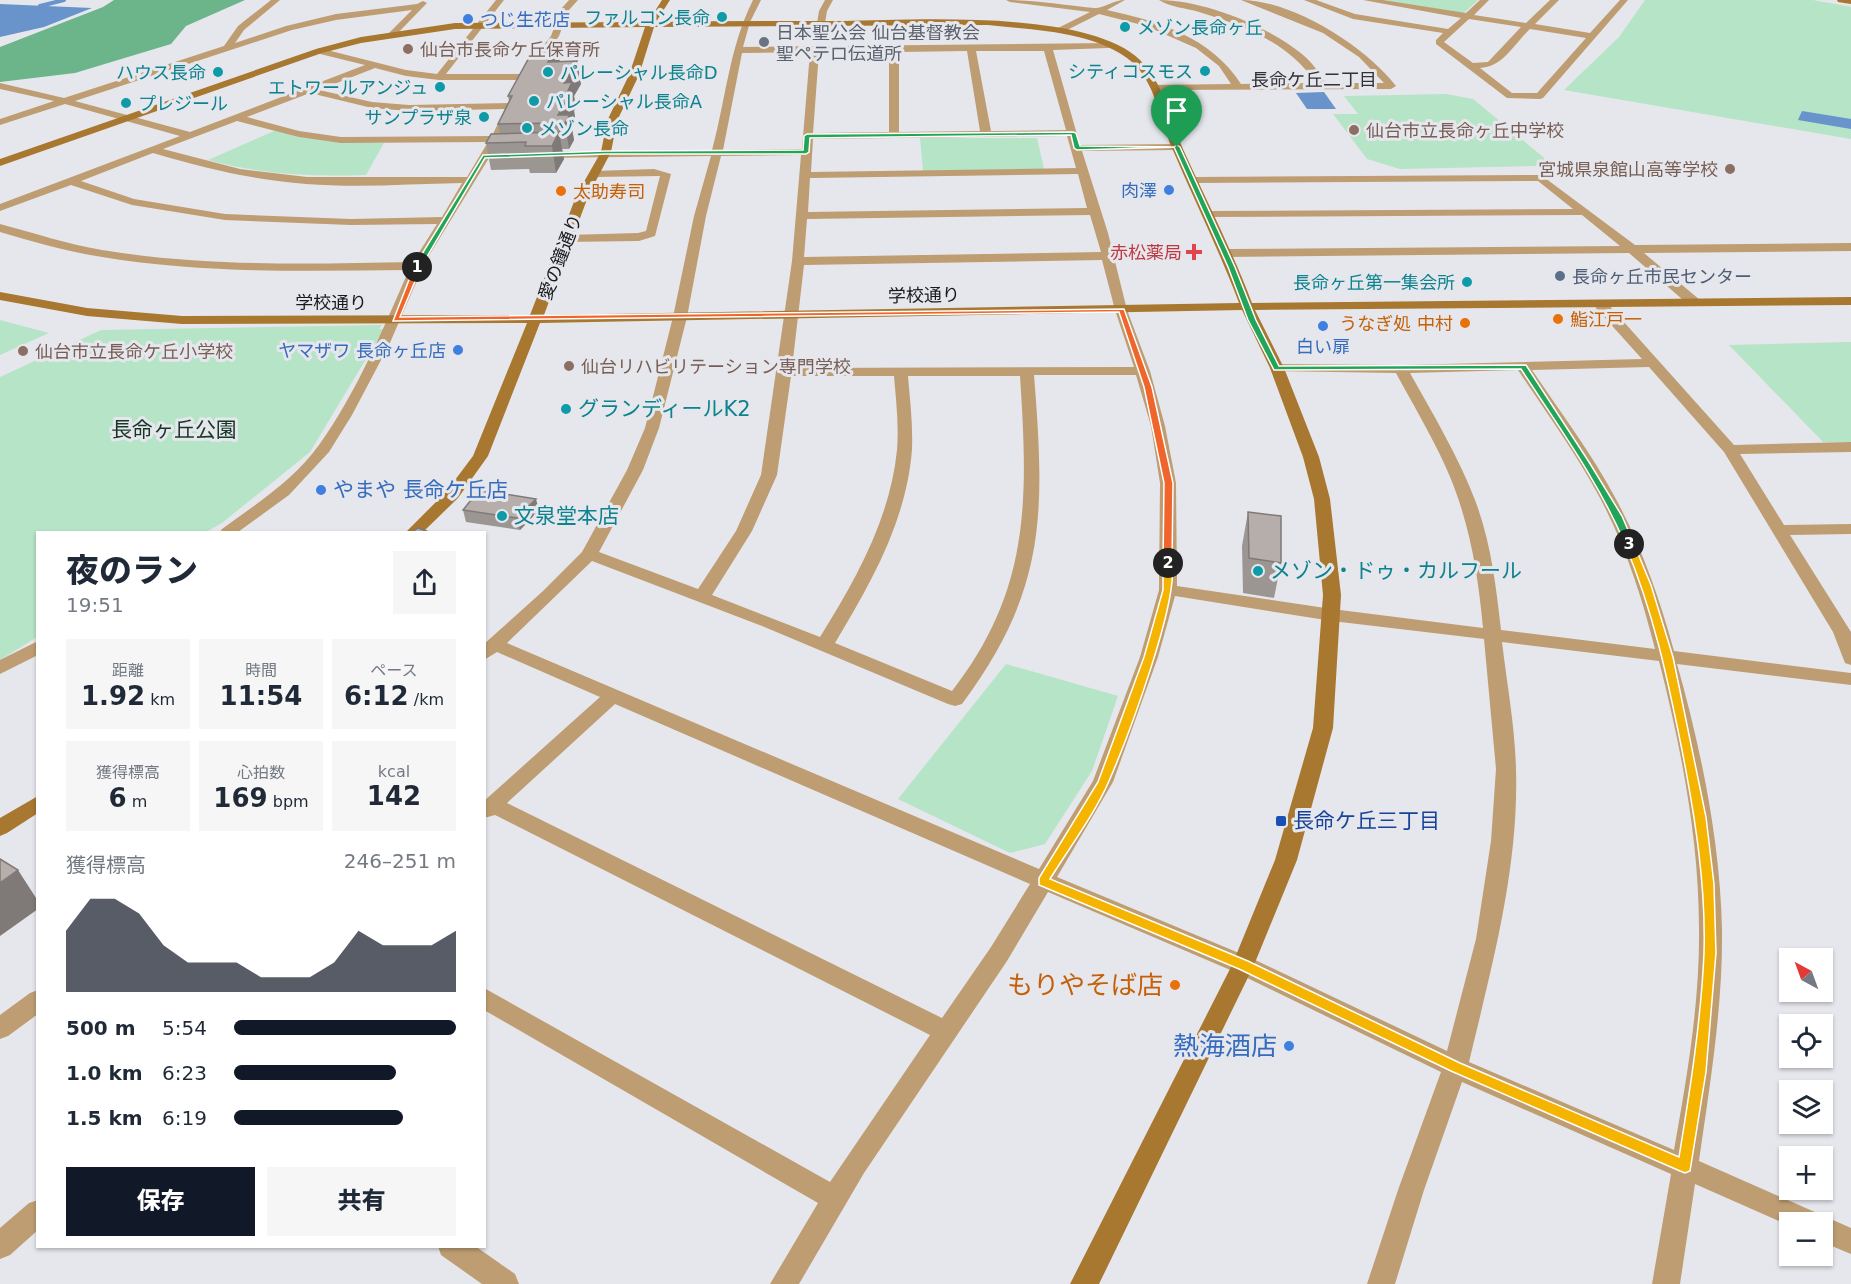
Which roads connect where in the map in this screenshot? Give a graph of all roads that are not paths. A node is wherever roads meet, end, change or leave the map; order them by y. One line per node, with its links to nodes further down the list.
1 (276, 0): 34 (street)
2 (500, 0): 25 (street)
3 (574, 0): 26 (street)
4 (666, 0): 27 (street, 愛の鐘通り)
5 (757, 0): 24 (street)
6 (829, 0): 23 (street)
7 (1010, 0): 20 (street)
8 (1121, 0): 20 (street)
9 (1163, 0): 45 (street)
10 (1245, 0): 45 (street)
11 (1308, 0): 30 (street)
12 (1367, 0): 21 (street)
13 (1485, 0): 21 (street)
14 (1555, 0): 28 (street)
15 (1624, 0): 32 (street)
16 (1842, 0): 17 (street)
17 (1851, 2)
18 (346, 3): 22 (street)
19 (423, 3): 22 (street); 31 (street)
20 (1098, 12): 29 (street); 47 (street)
21 (1468, 16): 28 (street); 30 (street)
22 (336, 17): 34 (street)
23 (821, 23): 24 (street); 29 (street)
24 (745, 25): 27 (street); 38 (street)
25 (479, 26): 26 (street); 31 (street); 43 (street)
26 (560, 26): 27 (street); 49 (street)
27 (650, 26): 62 (street, 愛の鐘通り)
28 (1529, 26): 32 (street); 42 (street)
29 (1061, 30): 33 (street)
30 (1450, 32): 42 (street)
31 (392, 34): 40 (street)
32 (1592, 36): 42 (street)
33 (1108, 45): 35 (street); 46 (street)
34 (228, 46): 50 (street)
35 (1048, 48): 37 (street); 59 (street)
36 (894, 49): 37 (street); 39 (street); 57 (street)
37 (971, 49): 54 (street)
38 (739, 50): 39 (street); 64 (street)
39 (815, 50): 56 (street)
40 (319, 51): 41 (street); 51 (street)
41 (375, 65): 43 (street); 48 (street)
42 (1471, 66)
43 (439, 77): 49 (street)
44 (0, 86): 50 (street)
45 (1323, 86): 47 (street)
46 (1155, 87): 47 (street); 60 (street)
47 (1238, 87)
48 (312, 91): 49 (street); 52 (street)
49 (519, 92): 58 (street)
50 (65, 101): 51 (street); 53 (street)
51 (129, 118): 55 (street); 66 (street)
52 (237, 118): 55 (street); 58 (street)
53 (0, 122)
54 (986, 134): 57 (street); 59 (street)
55 (190, 135): 61 (street)
56 (807, 136): 57 (street); 63 (street)
57 (894, 136)
58 (495, 139): 70 (street)
59 (1075, 141): 60 (street); 67 (street)
60 (1177, 147): 71 (street)
61 (154, 150): 70 (street); 72 (street)
62 (606, 152): 64 (street); 65 (street); 68 (street, 愛の鐘通り)
63 (806, 152): 64 (street); 69 (street)
64 (717, 153): 94 (street)
65 (528, 155)
66 (0, 163)
67 (1082, 171): 69 (street); 74 (street)
68 (594, 174): 80 (street, 愛の鐘通り); 80 (street)
69 (805, 175): 77 (street)
70 (469, 180): 78 (street)
71 (1194, 180): 75 (street); 76 (street)
72 (70, 181): 73 (street); 78 (street)
73 (0, 207)
74 (1094, 212): 77 (street); 84 (street)
75 (1584, 212): 76 (street); 82 (street)
76 (1207, 214): 83 (street)
77 (801, 216): 85 (street)
78 (445, 220): 86 (street)
79 (0, 228): 86 (street)
80 (567, 239): 95 (street, 愛の鐘通り)
81 (1851, 247): 82 (street)
82 (1630, 248): 83 (street); 89 (street)
83 (1225, 253): 91 (street)
84 (1107, 256): 85 (street); 92 (street)
85 (798, 261): 93 (street)
86 (418, 266): 96 (street)
87 (0, 296): 96 (street, 学校通り)
88 (1851, 301): 89 (street, 学校通り)
89 (1695, 303): 90 (street, 学校通り)
90 (1601, 305): 91 (street, 学校通り); 97 (street)
91 (1247, 307): 92 (street, 学校通り); 99 (street)
92 (1122, 310): 93 (street, 学校通り); 101 (street)
93 (791, 315): 94 (street, 学校通り); 102 (street)
94 (680, 317): 95 (street, 学校通り); 111 (street)
95 (536, 319): 96 (street, 学校通り); 110 (street, 愛の鐘通り)
96 (395, 320): 109 (street)
97 (1650, 363): 98 (street); 106 (street)
98 (1523, 367): 100 (street); 120 (street)
99 (1277, 368): 100 (street); 114 (street)
100 (1401, 369): 116 (street)
101 (1143, 371): 104 (street); 112 (street)
102 (785, 372): 103 (street); 113 (street)
103 (902, 372): 104 (street); 117 (street)
104 (1027, 372): 117 (street)
105 (1851, 447): 106 (street)
106 (1730, 450): 108 (street)
107 (1851, 529): 108 (street)
108 (1780, 530): 115 (street)
109 (229, 531)
110 (415, 531)
111 (589, 554): 113 (street); 119 (street)
112 (1168, 590): 114 (street); 128 (street)
113 (702, 597): 117 (street)
114 (1332, 615): 116 (street); 129 (street)
115 (1843, 619): 121 (street)
116 (1493, 635): 120 (street); 134 (street)
117 (824, 646)
118 (36, 648): 122 (street)
119 (491, 649): 124 (street)
120 (1668, 657): 123 (street); 135 (street)
121 (1851, 659)
122 (0, 668)
123 (1851, 679)
124 (614, 695): 126 (street); 128 (street)
125 (36, 804): 127 (street)
126 (489, 809): 133 (street)
127 (0, 828)
128 (1043, 881): 129 (street); 133 (street)
129 (1244, 965): 134 (street); 145 (street)
130 (486, 999): 136 (street)
131 (36, 1002): 132 (street)
132 (0, 1029)
133 (946, 1031): 136 (street)
134 (1455, 1067): 135 (street); 146 (street)
135 (1685, 1166): 137 (street); 147 (street)
136 (835, 1199): 144 (street)
137 (1788, 1212)
138 (36, 1214): 141 (street)
139 (1833, 1233): 140 (street)
140 (1851, 1241)
141 (0, 1246)
142 (454, 1248): 143 (street)
143 (505, 1284)
144 (784, 1284)
145 (1084, 1284)
146 (1381, 1284)
147 (1666, 1284)

